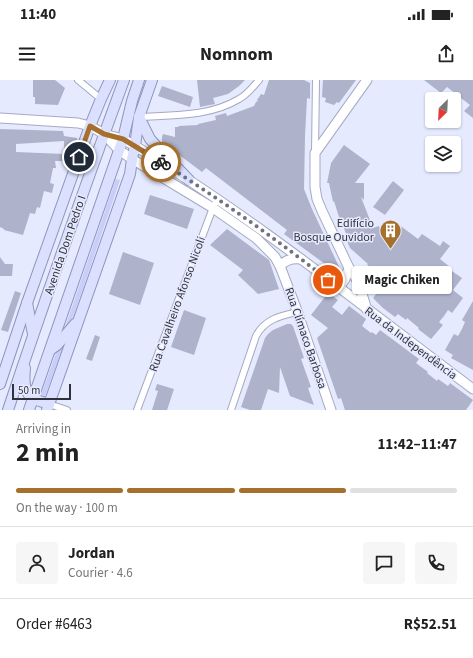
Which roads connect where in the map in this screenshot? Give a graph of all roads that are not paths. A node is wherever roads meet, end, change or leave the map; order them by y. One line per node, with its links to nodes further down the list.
1 (78, 80): 9 (street)
2 (110, 80): 9 (main road, Avenida Dom Pedro I)
3 (124, 80): 14 (main road, Avenida Dom Pedro I)
4 (139, 80): 10 (main road, Avenida Dom Pedro I)
5 (152, 80): 11 (main road)
6 (259, 80): 11 (street)
7 (316, 80): 18 (street)
8 (367, 80): 18 (main road)
9 (101, 99): 13 (main road, Avenida Dom Pedro I)
10 (132, 101): 11 (main road); 15 (main road, Avenida Dom Pedro I)
11 (139, 117): 16 (main road); 20 (main road)
12 (0, 118): 13 (main road, Rua da Independência)
13 (90, 126): 14 (main road, Rua da Independência); 27 (main road, Avenida Dom Pedro I)
14 (104, 134): 15 (main road, Rua da Independência); 17 (main road); 31 (main road, Avenida Dom Pedro I)
15 (123, 139): 16 (main road, Rua da Independência); 17 (main road, Avenida Dom Pedro I)
16 (135, 146): 19 (main road); 20 (main road, Rua da Independência)
17 (119, 150): 19 (main road); 32 (main road, Avenida Dom Pedro I)
18 (315, 153): 25 (main road)
19 (132, 159): 22 (main road); 30 (main road)
20 (189, 180): 21 (main road, Rua da Independência)
21 (217, 199): 22 (street, Rua Cavalheiro Afonso Nicoli); 23 (main road, Rua da Independência)
22 (213, 208): 24 (main road); 41 (street, Rua Cavalheiro Afonso Nicoli)
23 (301, 259): 24 (main road); 26 (main road, Rua da Independência)
24 (280, 266): 29 (main road, Rua Clímaco Barbosa)
25 (349, 268): 26 (main road); 28 (main road)
26 (339, 288): 28 (main road, Rua da Independência)
27 (27, 303): 31 (main road); 34 (main road, Avenida Dom Pedro I)
28 (367, 310): 35 (main road, Rua da Independência)
29 (297, 312): 42 (street); 43 (main road, Rua Clímaco Barbosa)
30 (79, 320): 32 (main road); 37 (main road)
31 (34, 334): 33 (main road, Avenida Dom Pedro I)
32 (50, 350): 36 (main road, Avenida Dom Pedro I)
33 (25, 358): 36 (main road); 38 (main road, Avenida Dom Pedro I)
34 (0, 384)
35 (473, 389)
36 (32, 398): 37 (main road); 39 (main road, Avenida Dom Pedro I)
37 (48, 407): 40 (street)
38 (8, 410)
39 (29, 410)
40 (67, 410)
41 (137, 410)
42 (231, 410)
43 (331, 410)

